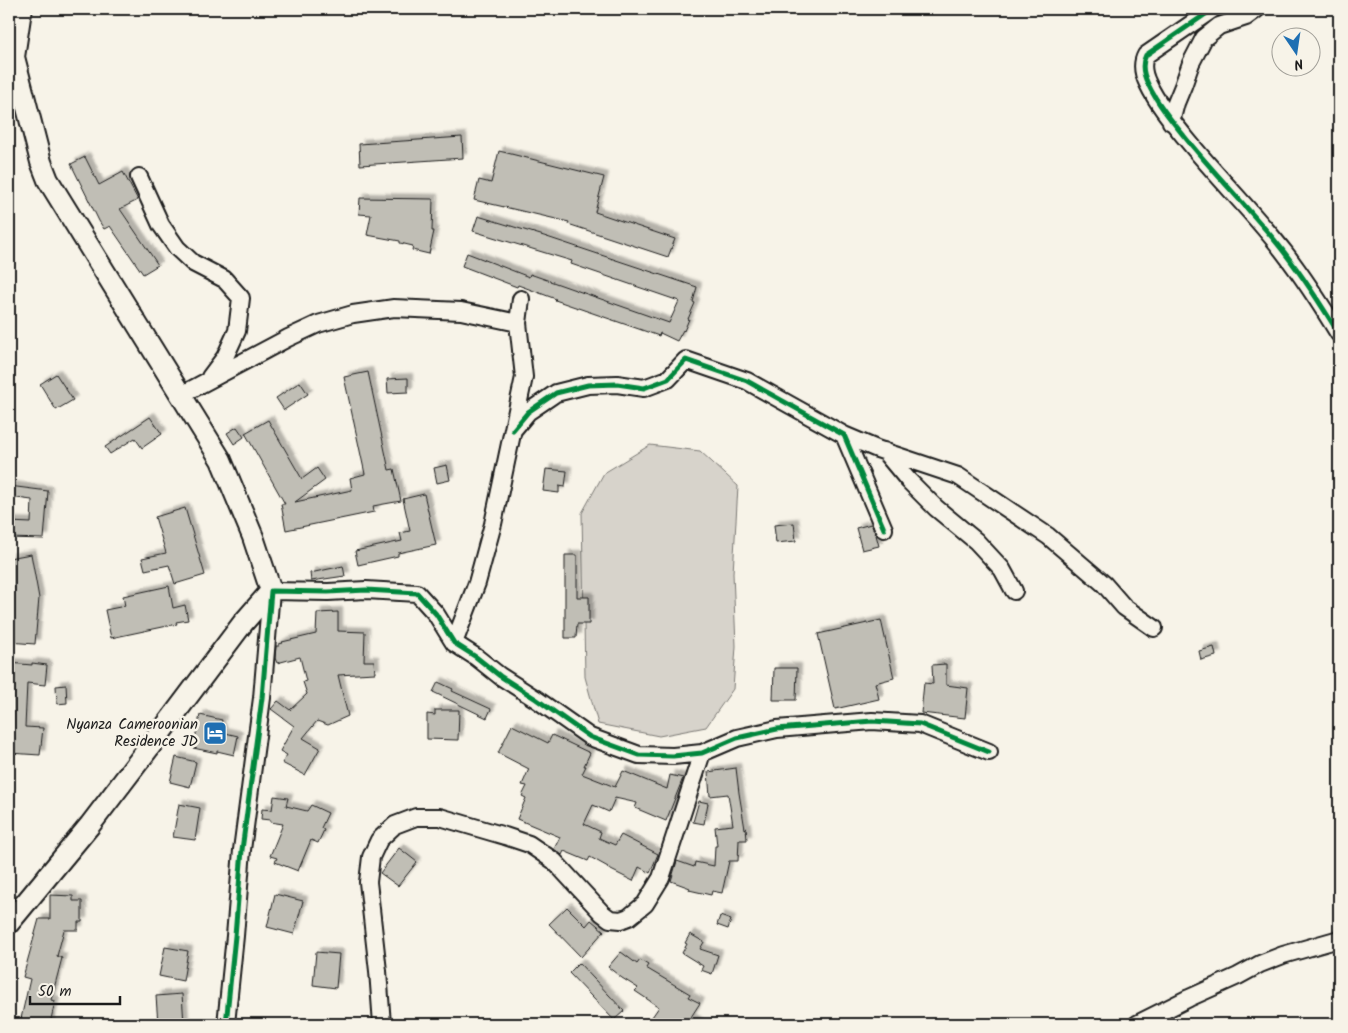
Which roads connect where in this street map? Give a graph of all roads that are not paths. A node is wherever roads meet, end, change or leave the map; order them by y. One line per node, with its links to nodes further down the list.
1 (22, 9): 4 (main road)
2 (1213, 9): 6 (street)
3 (1257, 9): 6 (street)
4 (14, 58): 5 (street); 12 (main road)
5 (9, 82)
6 (1171, 122): 10 (street)
7 (139, 177): 11 (street)
8 (521, 299): 9 (street)
9 (518, 323): 11 (street); 13 (street)
10 (1339, 334)
11 (208, 380): 12 (street)
12 (180, 395): 17 (main road)
13 (513, 430): 14 (street); 20 (street)
14 (844, 435): 15 (street); 16 (street)
15 (883, 450): 18 (street); 19 (street)
16 (884, 530)
17 (271, 591): 20 (street); 23 (main road); 25 (street)
18 (1014, 592)
19 (1154, 628)
20 (454, 643): 22 (street)
21 (989, 752): 22 (street)
22 (702, 753): 26 (street)
23 (9, 923)
24 (1339, 939): 27 (street)
25 (226, 1024)
26 (382, 1024)
27 (1137, 1024)

